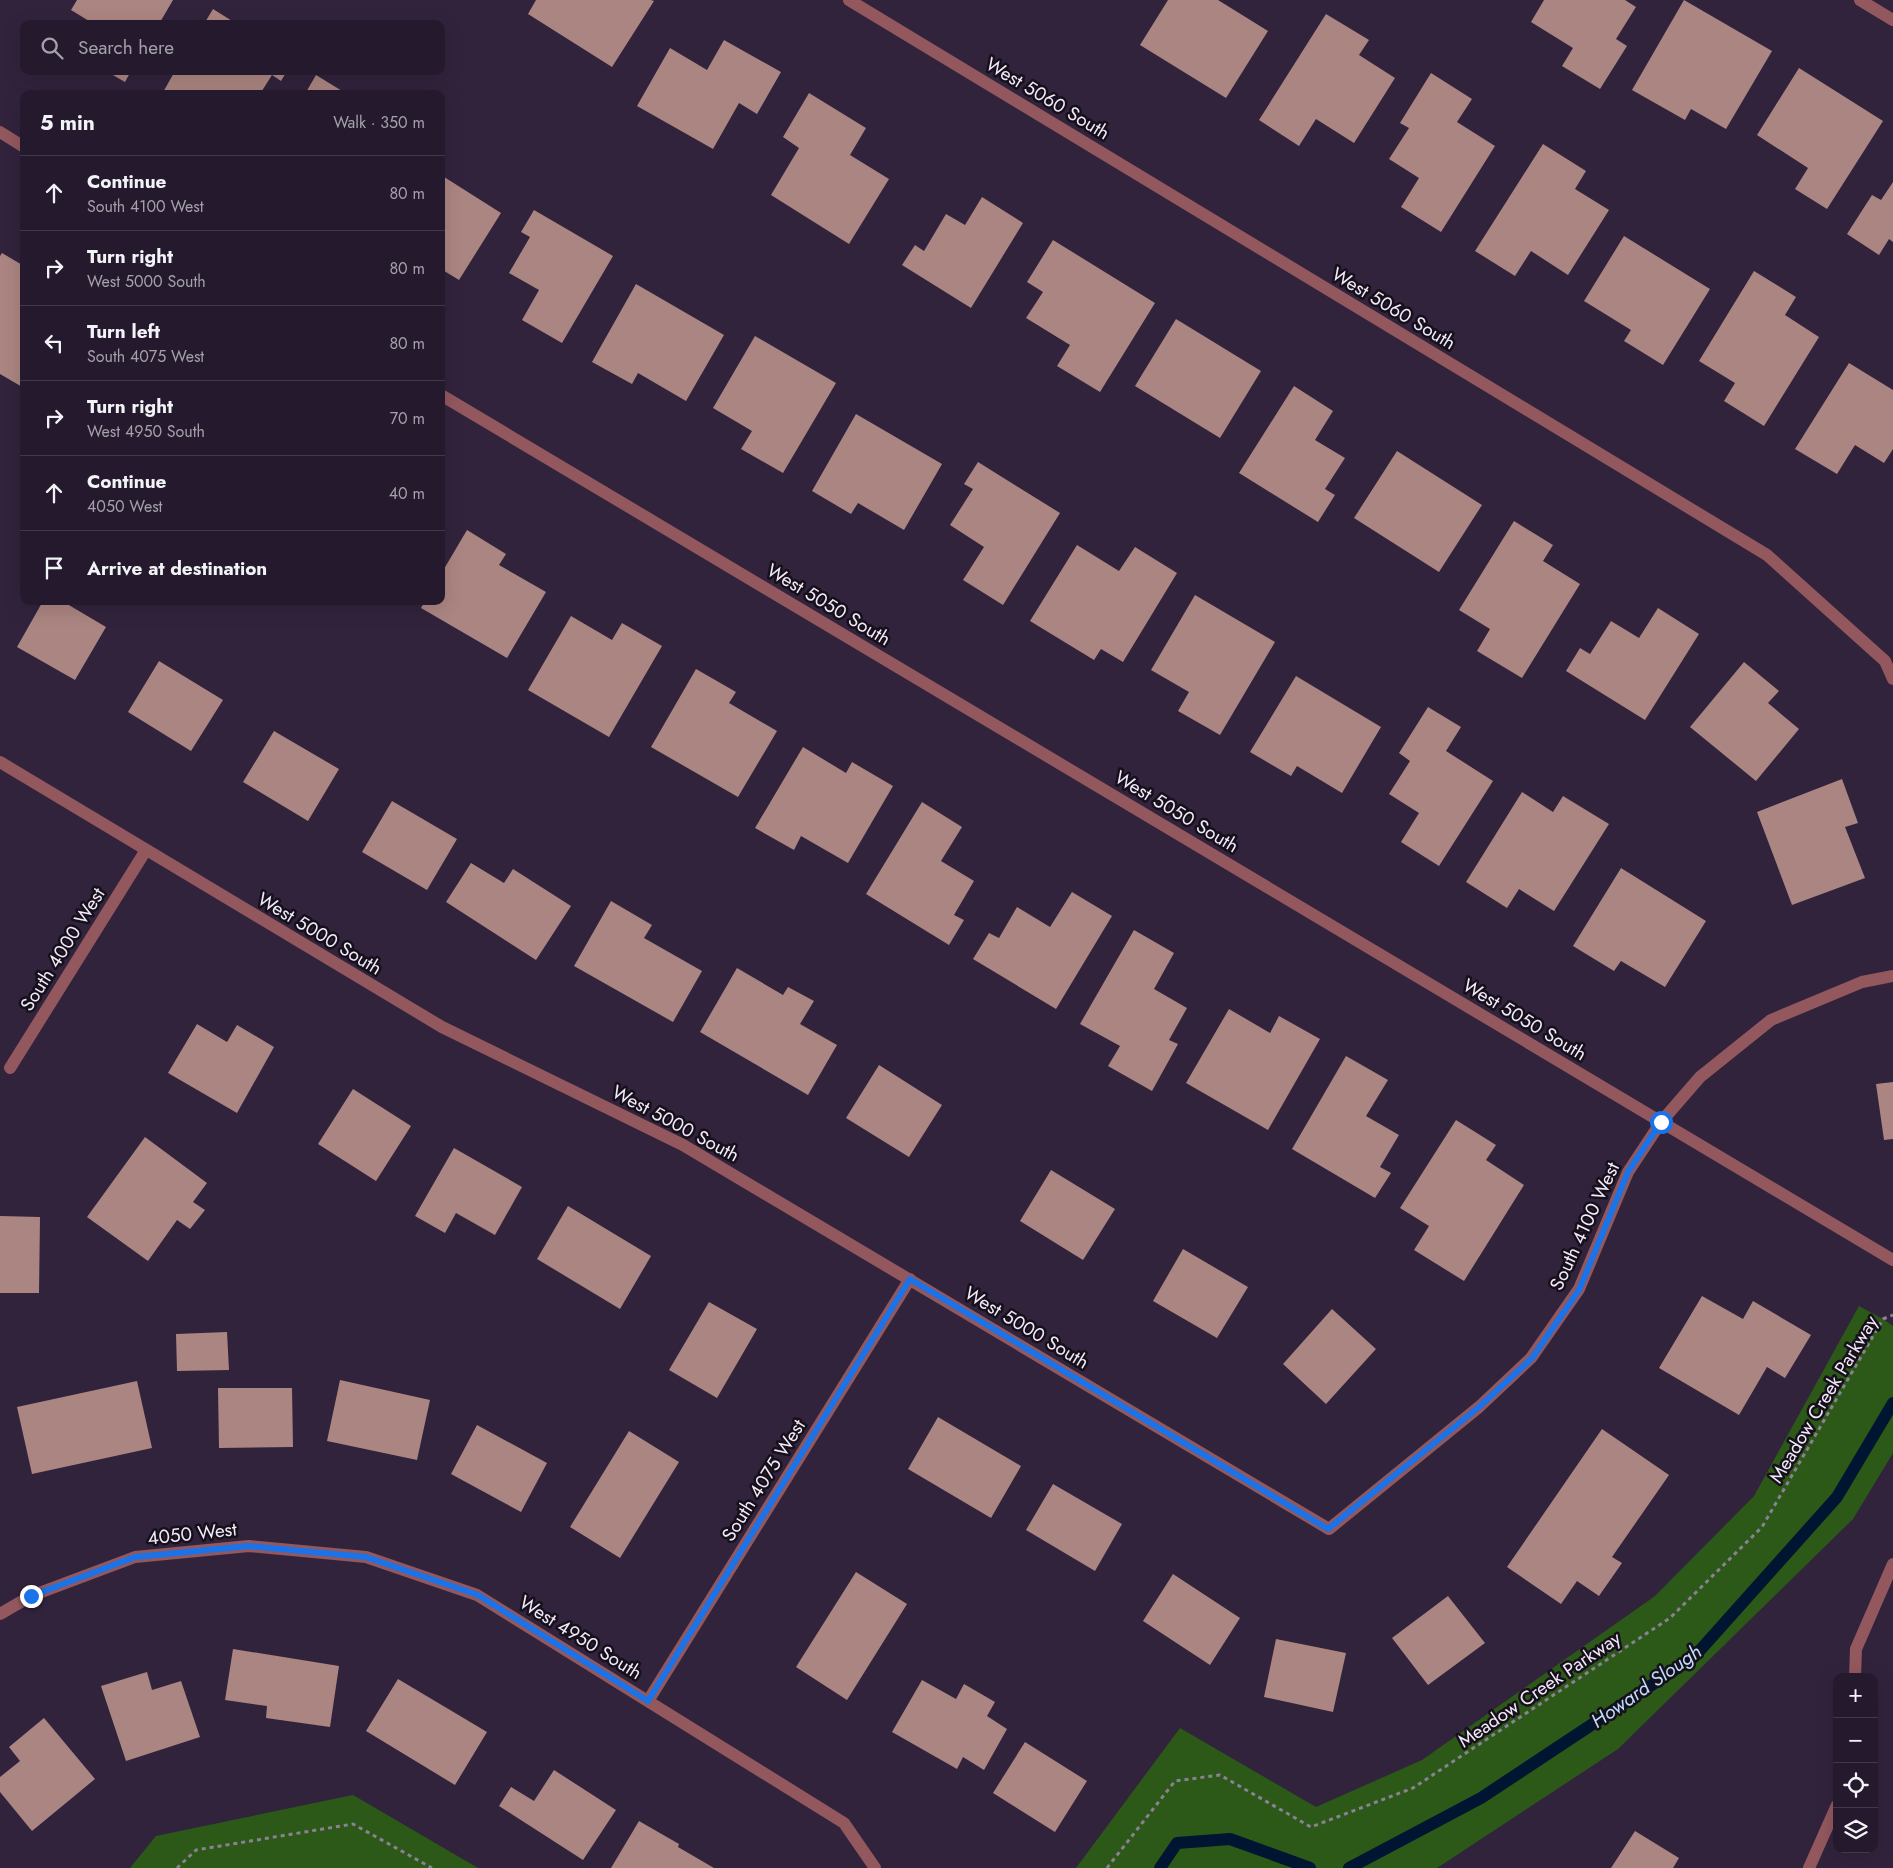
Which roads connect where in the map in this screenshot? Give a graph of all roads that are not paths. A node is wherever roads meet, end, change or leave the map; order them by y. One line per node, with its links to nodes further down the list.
1 (849, 0): 7 (street, West 5060 South)
2 (1860, 0): 3 (street)
3 (1893, 20)
4 (0, 132): 5 (street)
5 (20, 144)
6 (445, 397): 12 (street, West 5050 South)
7 (1893, 679)
8 (0, 762): 9 (street, West 5000 South)
9 (146, 850): 11 (street, South 4000 West); 14 (street, West 5000 South)
10 (1893, 976): 12 (street, South 4100 West)
11 (10, 1068)
12 (1661, 1122): 13 (street, West 5050 South); 15 (street, South 4100 West)
13 (1893, 1260)
14 (910, 1279): 15 (street, West 5000 South); 20 (street, South 4075 West)
15 (1328, 1529)
16 (249, 1546): 18 (street, 4050 West); 20 (street, West 4950 South)
17 (1893, 1564): 19 (street)
18 (0, 1614)
19 (1855, 1673)
20 (648, 1701): 22 (street, West 4950 South)
21 (1836, 1808): 23 (street)
22 (875, 1868)
23 (1809, 1868)

